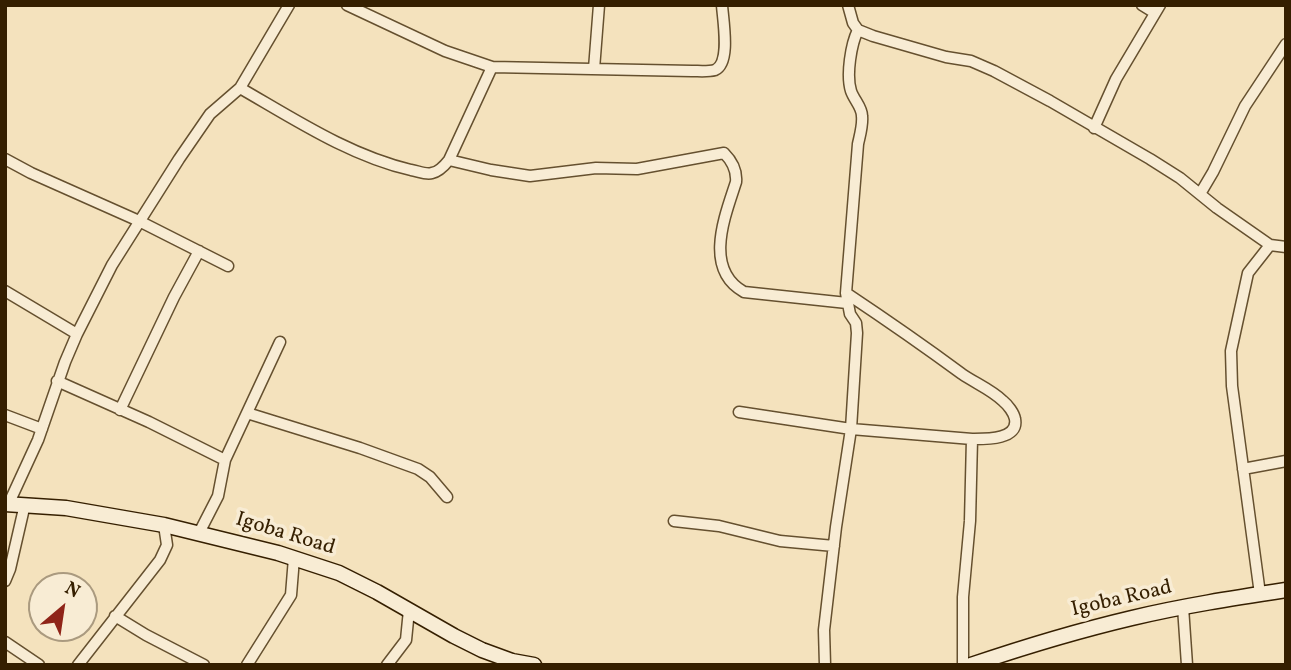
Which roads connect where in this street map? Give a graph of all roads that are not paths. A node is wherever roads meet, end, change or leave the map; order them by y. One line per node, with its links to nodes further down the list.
1 (289, 5): 12 (street)
2 (347, 5): 10 (street)
3 (599, 5): 11 (street)
4 (722, 5): 11 (street)
5 (848, 5): 8 (street)
6 (1142, 5): 7 (street)
7 (1158, 9): 13 (street)
8 (858, 30): 13 (street); 23 (street)
9 (1286, 44): 16 (street)
10 (492, 67): 11 (street); 15 (street)
11 (594, 69)
12 (240, 88): 15 (street); 17 (street)
13 (1094, 128): 16 (street)
14 (5, 159): 17 (street)
15 (449, 160): 23 (street)
16 (1200, 194): 18 (street)
17 (139, 221): 20 (street); 24 (street)
18 (1270, 246): 19 (street); 36 (street)
19 (1286, 247)
20 (199, 251): 21 (street); 27 (street)
21 (228, 266)
22 (5, 291): 24 (street)
23 (846, 298): 32 (street); 33 (street)
24 (77, 334): 26 (street)
25 (280, 342): 29 (street)
26 (57, 381): 27 (street); 31 (street)
27 (120, 410): 34 (street)
28 (739, 412): 32 (street)
29 (247, 413): 34 (street); 37 (street)
30 (5, 415): 31 (street)
31 (41, 429): 38 (street)
32 (851, 429): 33 (street); 43 (street)
33 (972, 439): 59 (street)
34 (225, 460): 42 (street)
35 (1286, 461): 36 (street)
36 (1244, 469): 47 (street)
37 (447, 497)
38 (7, 504): 39 (street, Igoba Road)
39 (25, 504): 41 (street, Igoba Road); 45 (street)
40 (674, 521): 43 (street)
41 (164, 525): 42 (street, Igoba Road); 50 (street)
42 (199, 533): 44 (street, Igoba Road)
43 (834, 546): 58 (street)
44 (294, 558): 49 (street, Igoba Road); 55 (street)
45 (5, 580)
46 (1286, 590): 47 (street, Igoba Road)
47 (1260, 594): 48 (street, Igoba Road)
48 (1182, 607): 60 (street, Igoba Road); 61 (street)
49 (409, 610): 56 (street); 57 (street, Igoba Road)
50 (115, 616): 53 (street); 54 (street)
51 (5, 642): 52 (street)
52 (39, 665)
53 (78, 665)
54 (204, 665)
55 (247, 665)
56 (387, 665)
57 (534, 665)
58 (825, 665)
59 (963, 665)
60 (971, 665)
61 (1187, 665)

